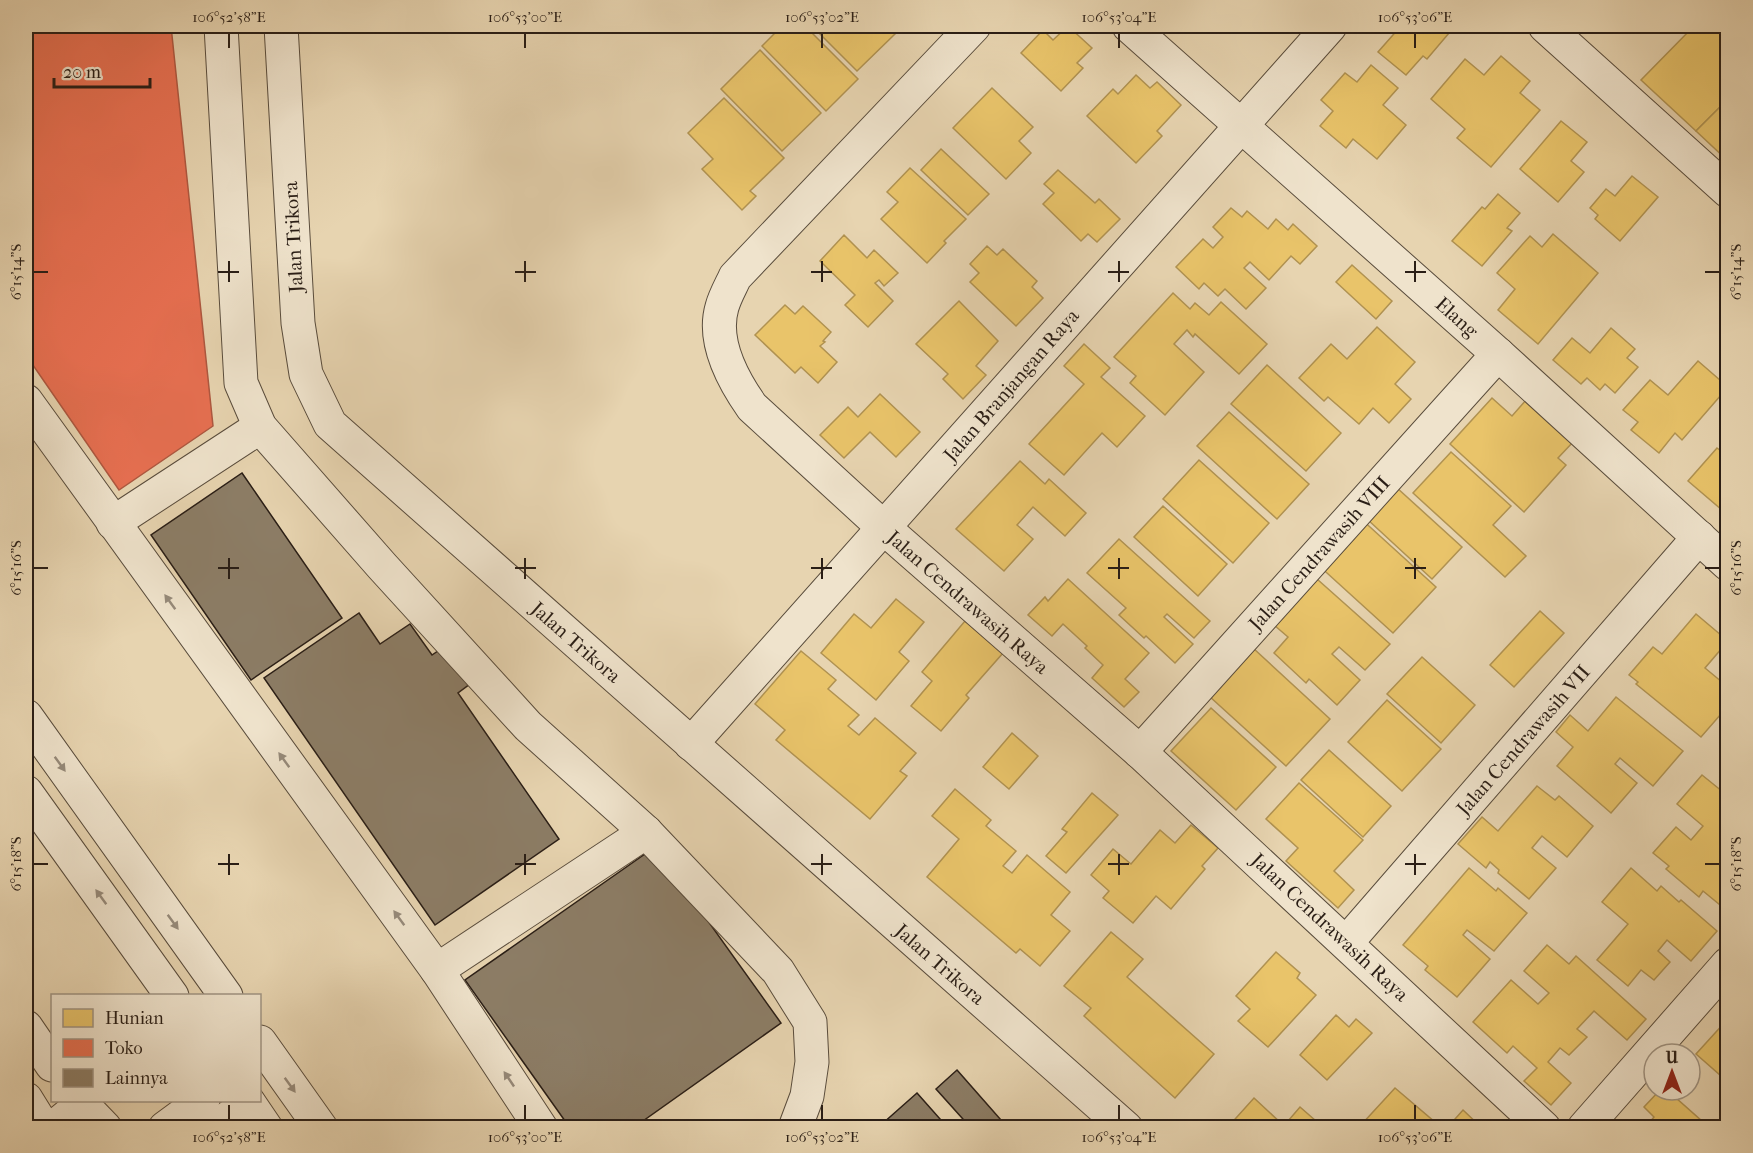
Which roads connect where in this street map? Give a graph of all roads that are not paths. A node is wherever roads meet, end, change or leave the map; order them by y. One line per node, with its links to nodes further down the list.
1 (221, 26): 11 (street)
2 (281, 26): 17 (street, Jalan Trikora)
3 (974, 26): 13 (street, Jalan Cendrawasih Raya)
4 (1129, 26): 7 (street, Elang)
5 (1330, 26): 7 (street, Jalan Branjangan Raya)
6 (1545, 26): 8 (street)
7 (1240, 124): 9 (street, Elang); 13 (street, Jalan Branjangan Raya)
8 (1728, 191)
9 (1498, 354): 14 (street, Elang); 18 (street, Jalan Cendrawasih VIII)
10 (26, 401): 12 (street)
11 (260, 427): 12 (street); 20 (street)
12 (113, 522): 23 (street, one-way to 12)
13 (884, 528): 17 (street, Jalan Branjangan Raya); 18 (street, Jalan Cendrawasih Raya)
14 (1699, 537): 15 (street, Elang); 21 (street, Jalan Cendrawasih VII)
15 (1728, 564)
16 (26, 716): 25 (street, one-way to 25)
17 (691, 744): 41 (street, Jalan Trikora)
18 (1140, 752): 21 (street, Jalan Cendrawasih Raya)
19 (26, 792): 24 (street, one-way to 19)
20 (646, 832): 23 (street); 40 (street)
21 (1347, 942): 42 (street, Jalan Cendrawasih Raya)
22 (1728, 964): 43 (street)
23 (436, 970): 39 (street, one-way to 23)
24 (171, 994)
25 (225, 994)
26 (26, 1027): 28 (street)
27 (261, 1043): 38 (street, one-way to 38)
28 (51, 1064)
29 (26, 1099): 33 (street)
30 (201, 1102): 36 (street)
31 (80, 1103): 34 (street); 35 (street)
32 (254, 1111): 37 (street)
33 (44, 1128)
34 (53, 1128)
35 (105, 1128)
36 (165, 1128)
37 (213, 1128)
38 (321, 1128)
39 (541, 1128)
40 (795, 1128)
41 (1126, 1128)
42 (1544, 1128)
43 (1584, 1128)

